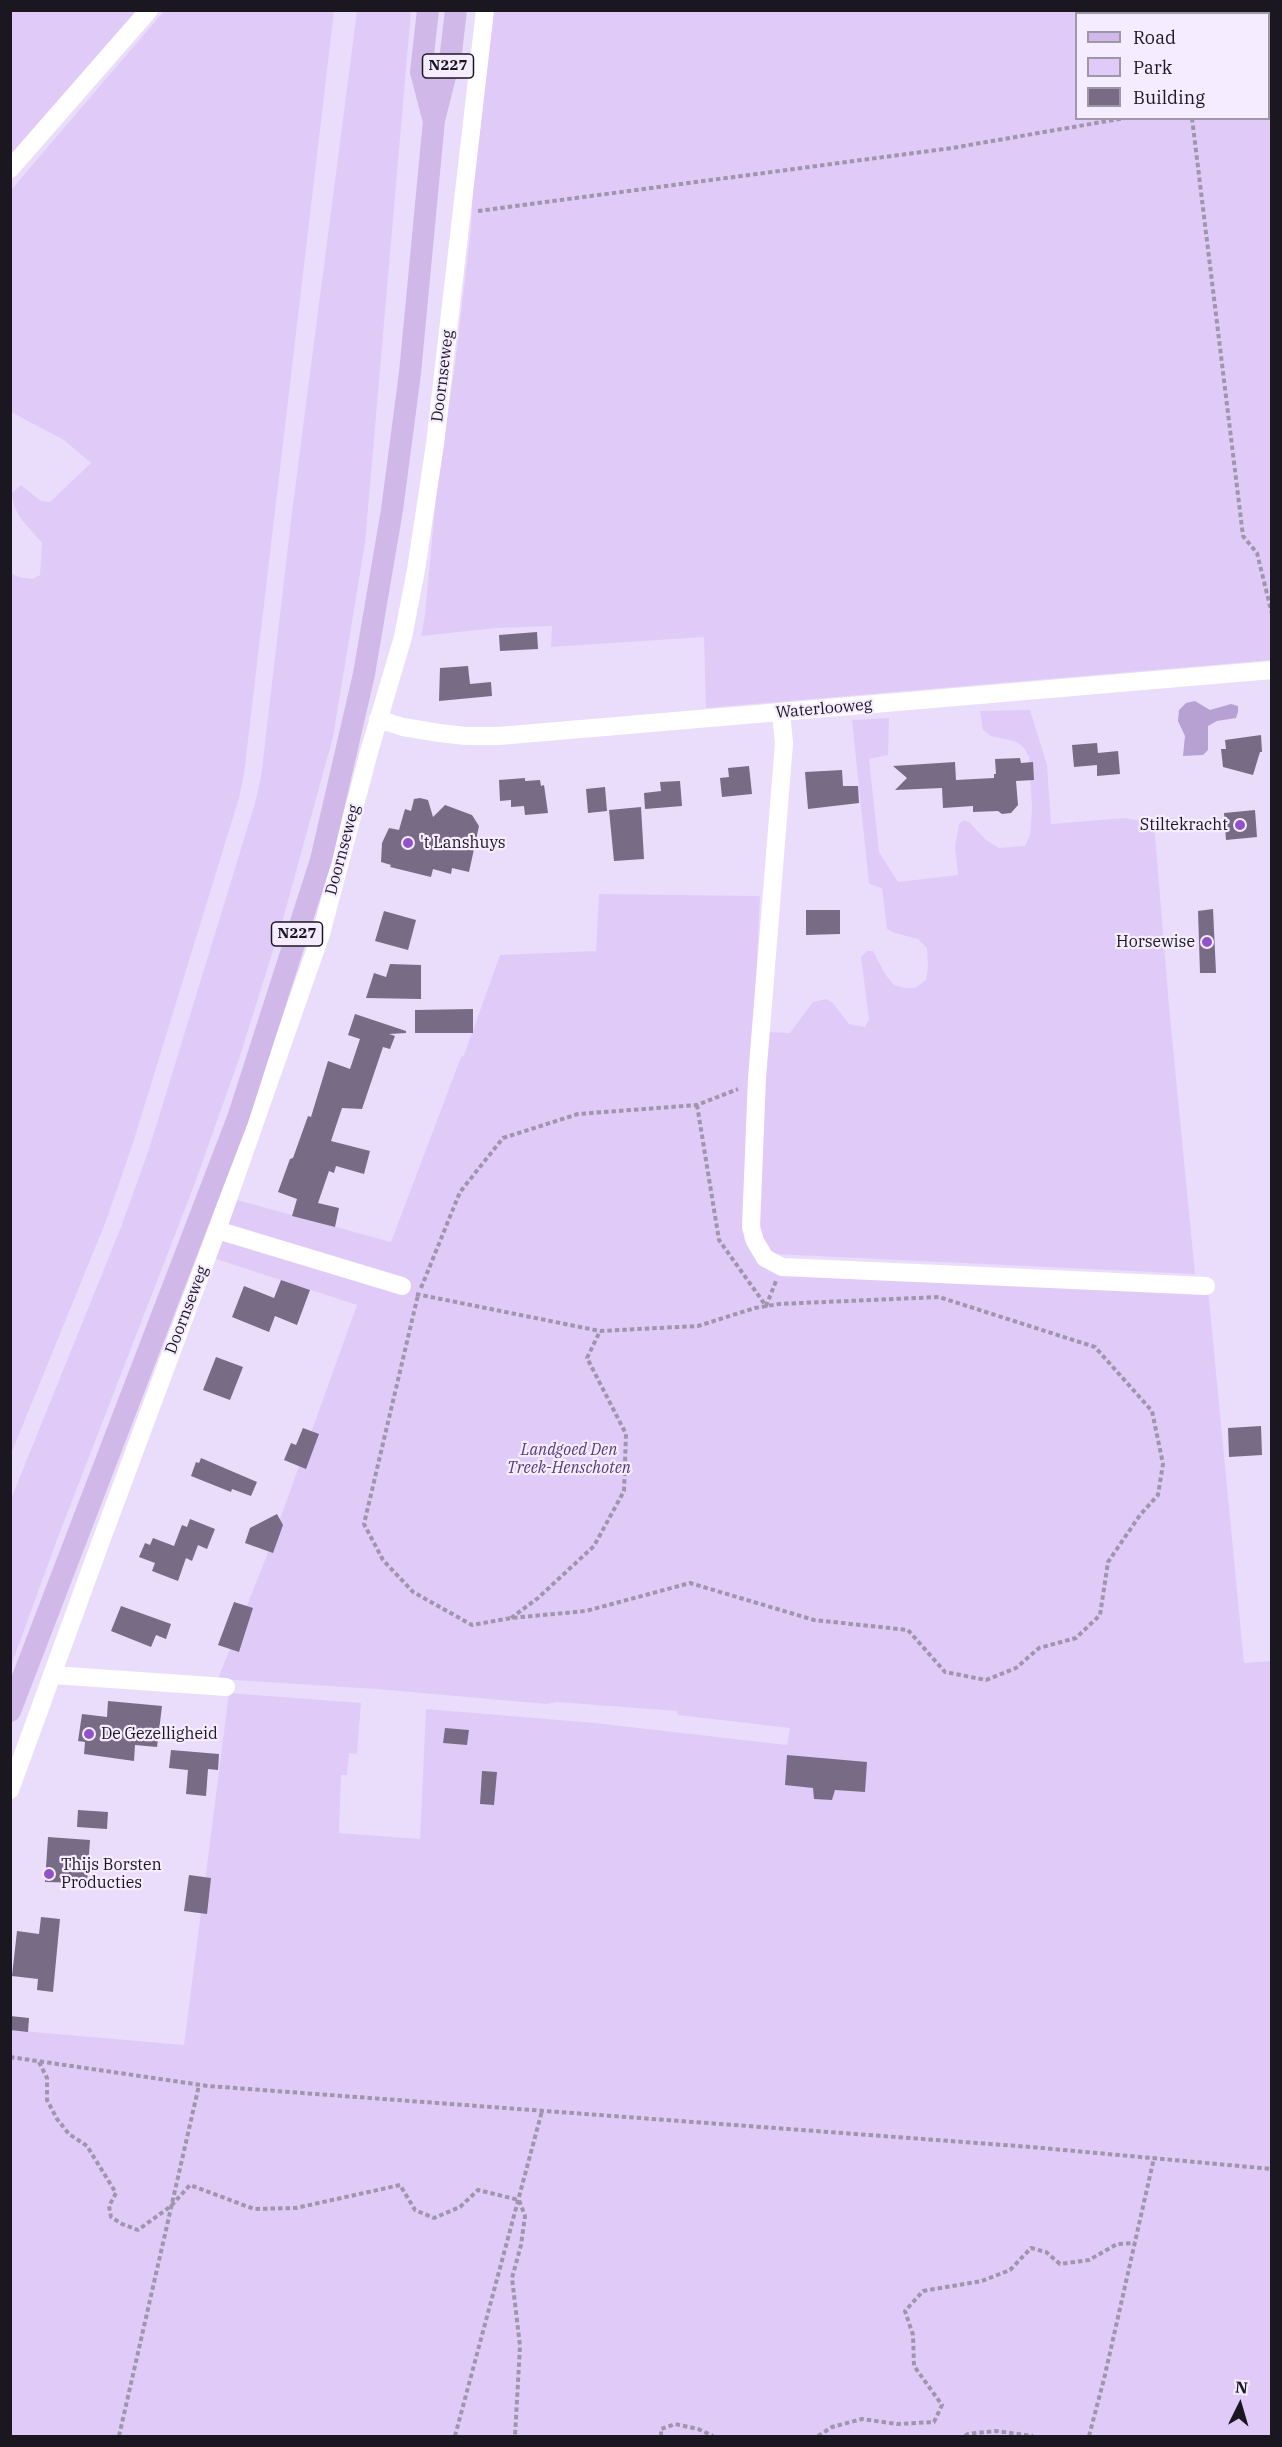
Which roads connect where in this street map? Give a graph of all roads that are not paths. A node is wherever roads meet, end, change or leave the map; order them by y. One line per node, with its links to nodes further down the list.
1 (149, 10): 6 (street)
2 (428, 10): 5 (main road, Doornseweg / N227)
3 (456, 10): 5 (main road, Doornseweg / N227)
4 (485, 10): 9 (street, Doornseweg)
5 (434, 120): 15 (main road, Doornseweg / N227)
6 (10, 169)
7 (1272, 670): 8 (street, Waterlooweg)
8 (781, 712): 9 (street, Waterlooweg); 11 (street)
9 (378, 719): 10 (street, Doornseweg)
10 (217, 1230): 12 (street); 13 (street, Doornseweg)
11 (1206, 1286)
12 (410, 1290)
13 (53, 1675): 14 (street); 16 (street, Doornseweg)
14 (226, 1687)
15 (10, 1711)
16 (10, 1790)

